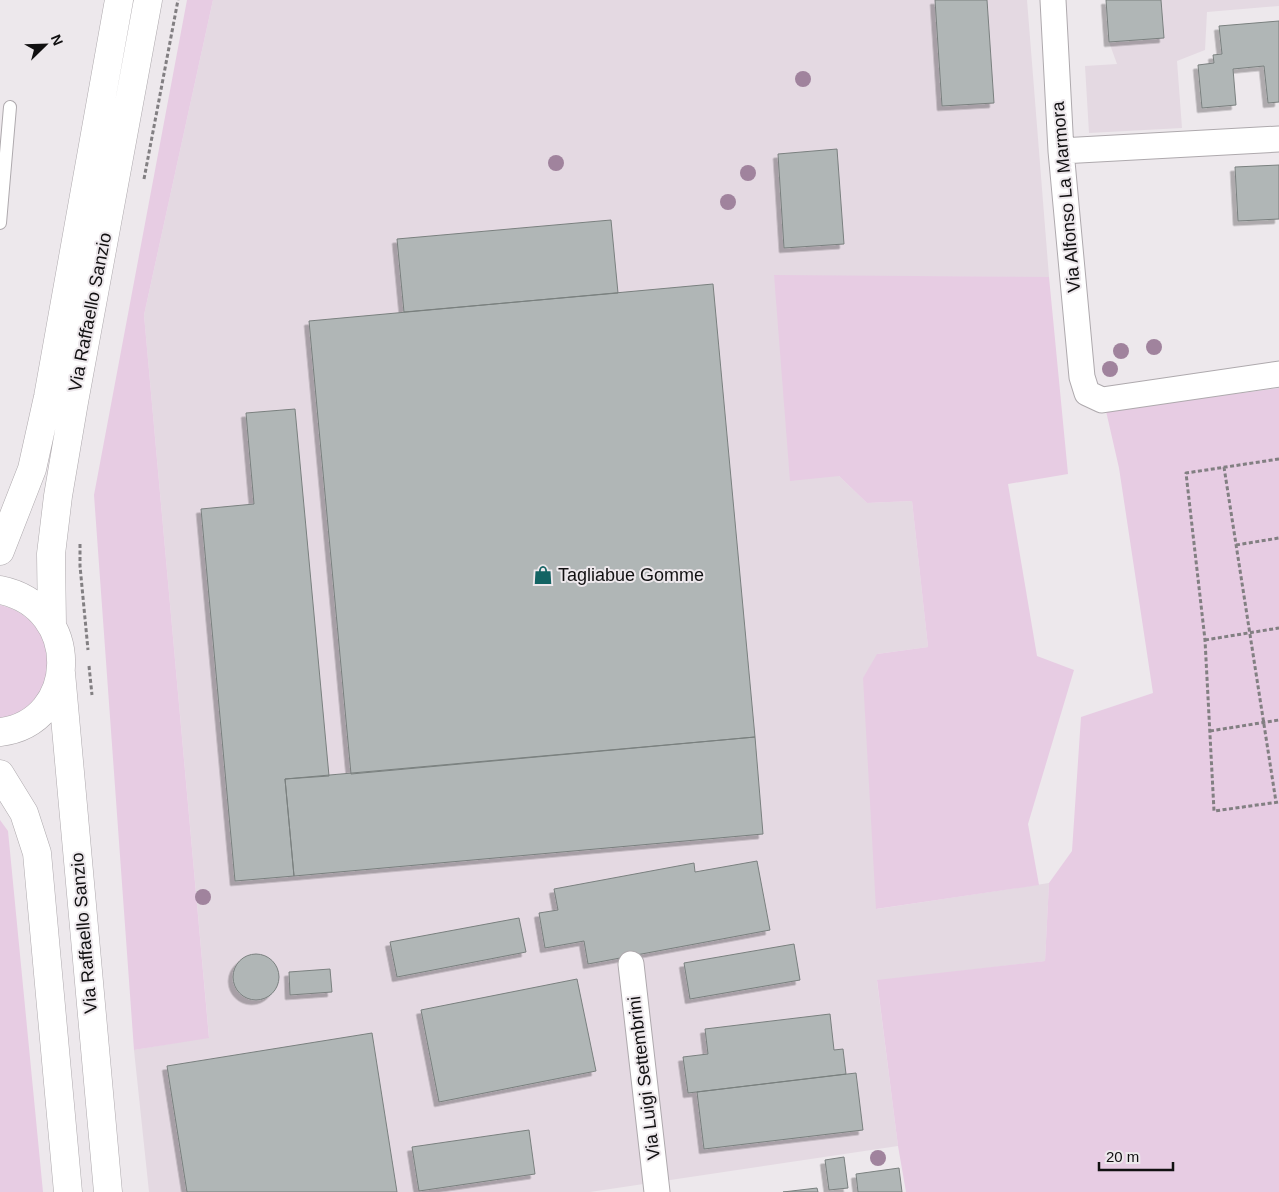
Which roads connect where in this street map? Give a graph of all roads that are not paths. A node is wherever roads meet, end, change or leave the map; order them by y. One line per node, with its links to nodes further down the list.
1 (119, 0): 10 (street, Via Raffaello Sanzio)
2 (148, 0): 12 (street, Via Raffaello Sanzio)
3 (1053, 0): 6 (street, Via Alfonso La Marmora)
4 (10, 107): 7 (lane)
5 (1279, 139): 6 (street)
6 (1061, 151): 9 (street, Via Alfonso La Marmora)
7 (1, 205): 8 (lane)
8 (0, 223)
9 (1279, 374)
10 (0, 551)
11 (0, 590): 12 (street)
12 (52, 626): 13 (street, Via Raffaello Sanzio)
13 (61, 673): 14 (street); 18 (street, Via Raffaello Sanzio)
14 (0, 732)
15 (0, 774): 17 (street)
16 (631, 964): 19 (street, Via Luigi Settembrini)
17 (68, 1192)
18 (108, 1192)
19 (657, 1192)

